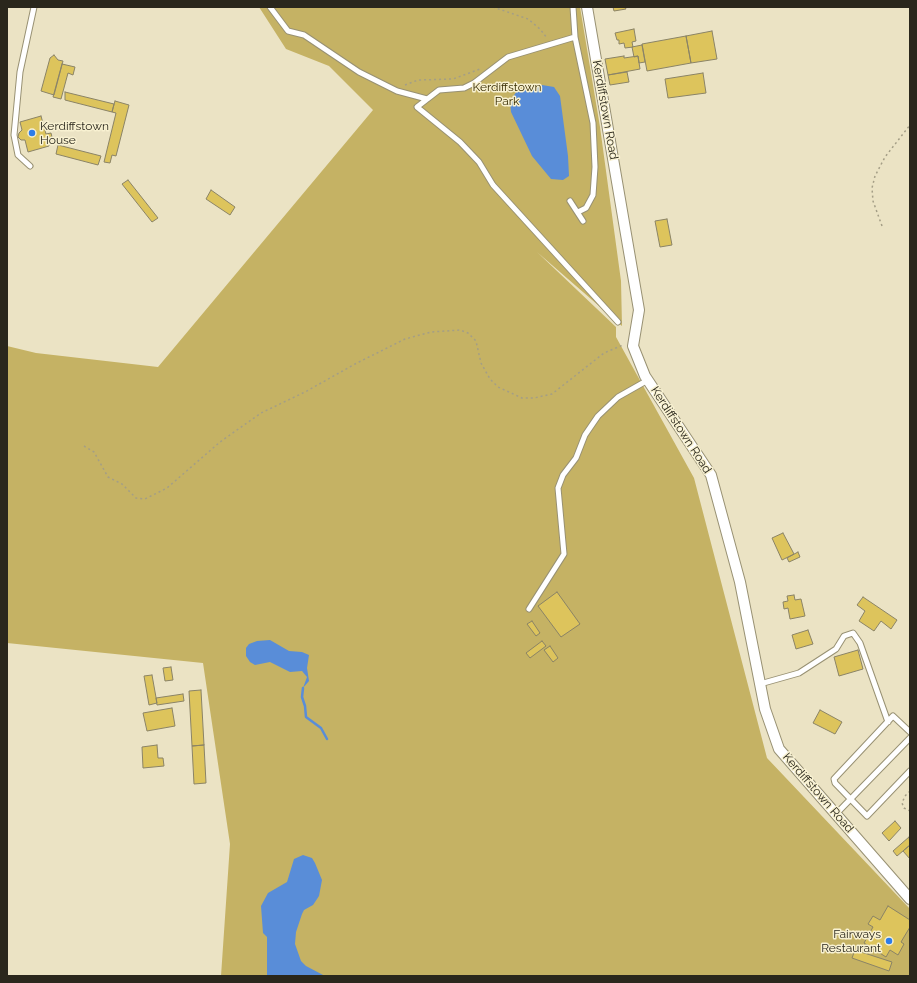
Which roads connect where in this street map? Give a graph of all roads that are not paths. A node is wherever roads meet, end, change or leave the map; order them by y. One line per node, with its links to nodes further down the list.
1 (34, 7): 7 (lane)
2 (270, 7): 6 (lane)
3 (573, 7): 5 (lane)
4 (587, 7): 12 (street, Kerdiffstown Road)
5 (575, 37): 6 (lane); 9 (lane)
6 (427, 99): 11 (lane)
7 (30, 166)
8 (570, 201): 9 (lane)
9 (578, 212): 10 (lane)
10 (583, 221)
11 (618, 322)
12 (648, 380): 13 (lane); 14 (street, Kerdiffstown Road)
13 (529, 609)
14 (760, 684): 15 (lane); 20 (street, Kerdiffstown Road)
15 (888, 722): 16 (lane); 19 (lane)
16 (910, 732)
17 (910, 738): 19 (lane)
18 (910, 771): 19 (lane)
19 (850, 801): 20 (lane)
20 (836, 814): 21 (street, Kerdiffstown Road)
21 (910, 898)

